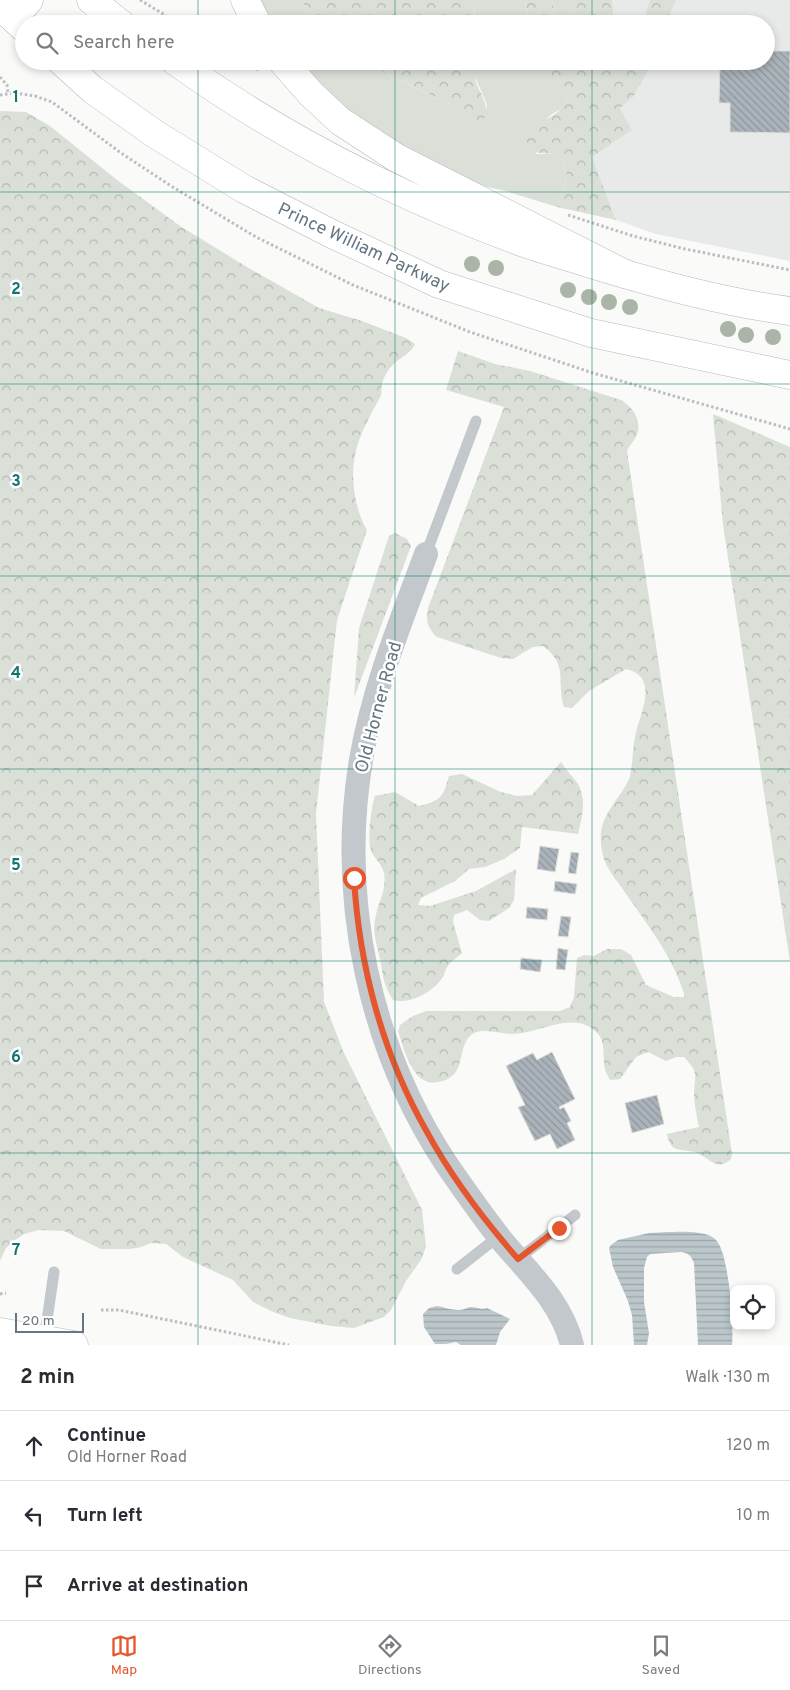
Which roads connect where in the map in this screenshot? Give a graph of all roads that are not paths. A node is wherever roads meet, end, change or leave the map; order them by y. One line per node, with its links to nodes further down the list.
1 (92, 0): 3 (main road)
2 (245, 0): 4 (main road)
3 (111, 15)
4 (252, 15)
5 (71, 70): 10 (main road, Prince William Parkway)
6 (188, 70): 8 (main road)
7 (276, 70): 8 (main road)
8 (625, 274): 9 (main road)
9 (790, 311)
10 (591, 333): 11 (main road, Prince William Parkway); 12 (main road)
11 (790, 375)
12 (790, 394)
13 (476, 421): 14 (lane)
14 (426, 554): 16 (street, Old Horner Road)
15 (575, 1215): 17 (lane)
16 (499, 1236): 17 (street, Old Horner Road); 18 (lane)
17 (518, 1259): 23 (street, Old Horner Road)
18 (457, 1269)
19 (54, 1272): 21 (lane)
20 (0, 1332): 21 (main road)
21 (43, 1342): 22 (main road)
22 (74, 1345)
23 (572, 1345)

